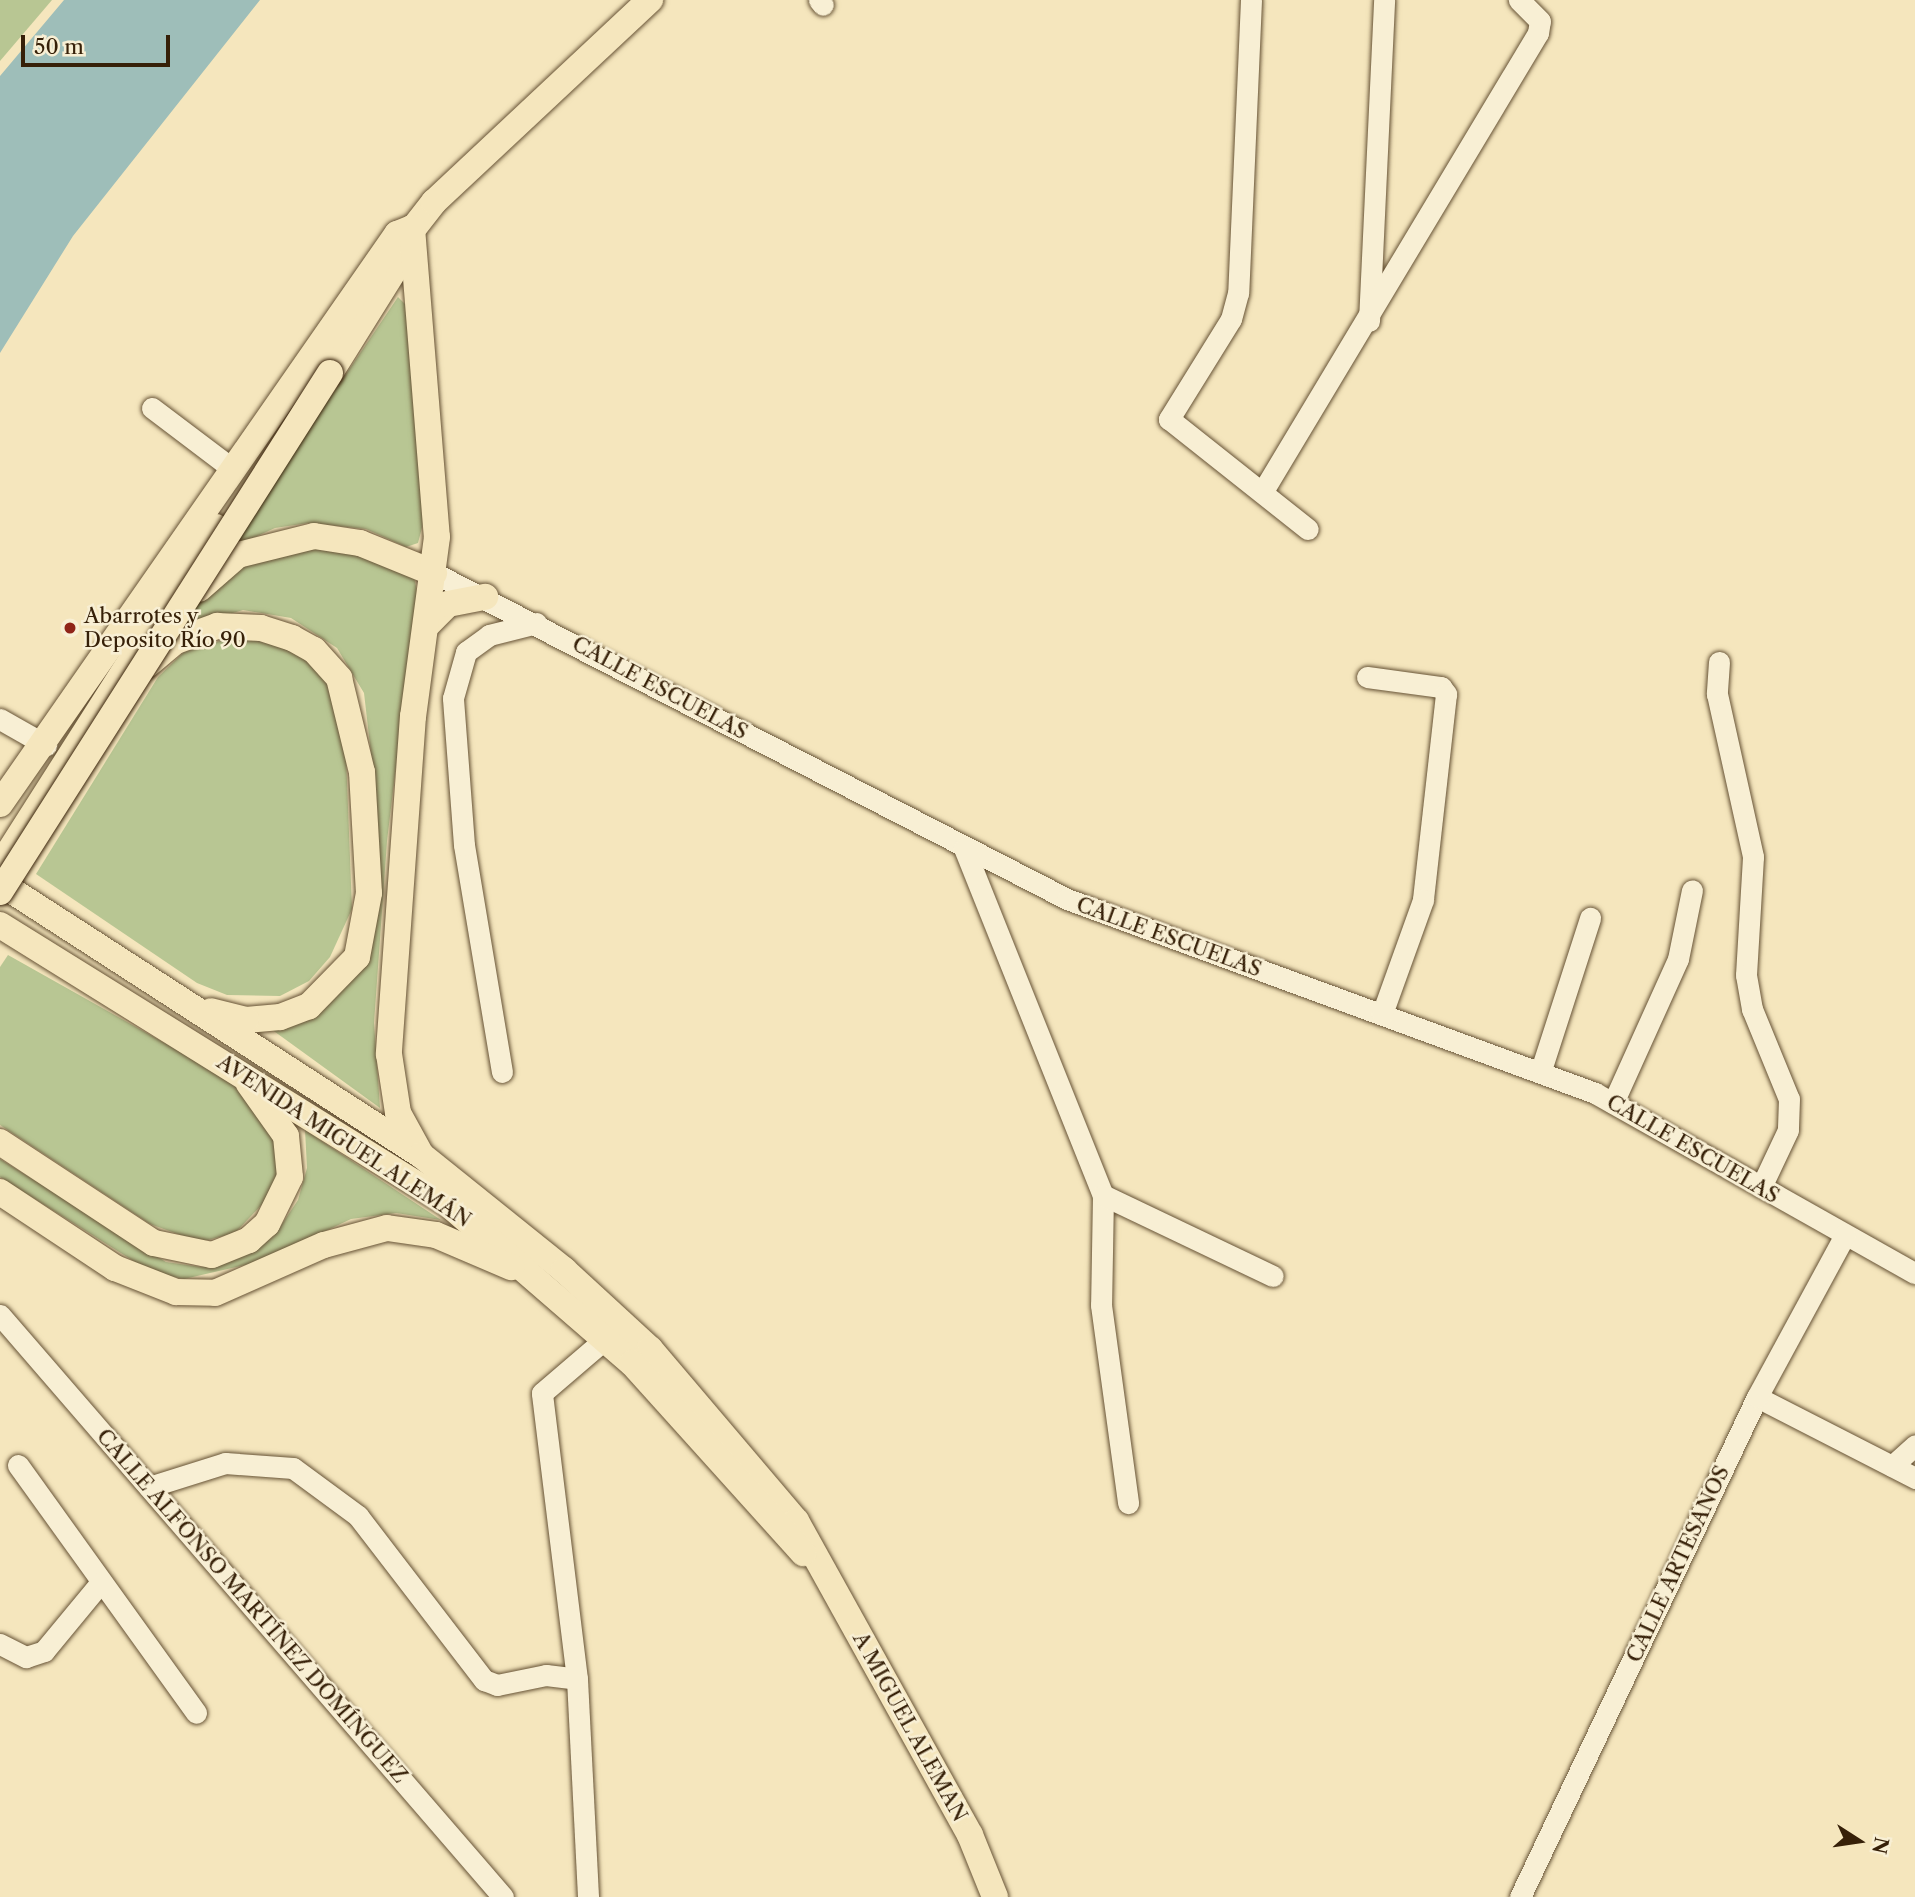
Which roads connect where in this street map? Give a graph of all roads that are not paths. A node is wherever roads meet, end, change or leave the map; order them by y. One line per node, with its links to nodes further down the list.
1 (650, 0): 5 (main road)
2 (1251, 0): 10 (street)
3 (1384, 0): 6 (street)
4 (1520, 0): 6 (street)
5 (414, 231): 7 (main road); 9 (main road); 12 (main road)
6 (1369, 323): 10 (street)
7 (326, 371): 14 (main road, bridge); 24 (main road)
8 (152, 408): 9 (street)
9 (234, 470): 21 (main road)
10 (1263, 491): 11 (street)
11 (1308, 529)
12 (434, 573): 13 (street, CALLE ESCUELAS); 14 (main road, bridge); 16 (main road)
13 (485, 597): 15 (street, CALLE ESCUELAS); 16 (main road)
14 (179, 607): 19 (main road, bridge)
15 (537, 623): 23 (street, CALLE ESCUELAS); 32 (street)
16 (426, 626): 35 (main road)
17 (1719, 663): 36 (street)
18 (1367, 677): 29 (street)
19 (128, 688): 24 (main road, bridge); 28 (main road, bridge)
20 (0, 719): 21 (street)
21 (46, 745): 22 (main road)
22 (0, 804)
23 (964, 848): 29 (street, CALLE ESCUELAS); 38 (street)
24 (1, 882): 28 (main road, AVENIDA MIGUEL ALEMÁN)
25 (1692, 890): 33 (street)
26 (1590, 918): 31 (street)
27 (0, 925): 30 (main road, AVENIDA MIGUEL ALEMÁN)
28 (183, 1002): 35 (main road, AVENIDA MIGUEL ALEMÁN)
29 (1382, 1014): 31 (street, CALLE ESCUELAS)
30 (236, 1069): 34 (main road); 41 (main road, AVENIDA MIGUEL ALEMÁN)
31 (1541, 1070): 33 (street, CALLE ESCUELAS)
32 (502, 1072)
33 (1613, 1103): 36 (street, CALLE ESCUELAS)
34 (3, 1144)
35 (421, 1155): 46 (main road, AVENIDA MIGUEL ALEMÁN)
36 (1761, 1187): 39 (street, CALLE ESCUELAS)
37 (0, 1192): 41 (main road)
38 (1103, 1195): 42 (street); 52 (street)
39 (1844, 1234): 40 (street, CALLE ESCUELAS); 45 (street, CALLE ARTESANOS)
40 (1915, 1273)
41 (534, 1276): 44 (main road, AVENIDA MIGUEL ALEMÁN)
42 (1273, 1276)
43 (0, 1315): 51 (street, CALLE ALFONSO MARTÍNEZ DOMÍNGUEZ)
44 (605, 1339): 46 (main road, AVENIDA MIGUEL ALEMÁN); 56 (street)
45 (1757, 1396): 49 (street); 61 (street, CALLE ARTESANOS)
46 (719, 1441): 53 (main road, AVENIDA MIGUEL ALEMÁN)
47 (1915, 1445): 49 (street)
48 (18, 1465): 54 (street)
49 (1892, 1466): 50 (street)
50 (1915, 1478)
51 (149, 1487): 56 (street); 58 (street, CALLE ALFONSO MARTÍNEZ DOMÍNGUEZ)
52 (1128, 1503)
53 (816, 1562): 60 (main road, A MIGUEL ALEMAN)
54 (101, 1582): 55 (street); 57 (street)
55 (0, 1644)
56 (577, 1679): 59 (street)
57 (196, 1713)
58 (503, 1897)
59 (588, 1897)
60 (995, 1897)
61 (1520, 1897)

